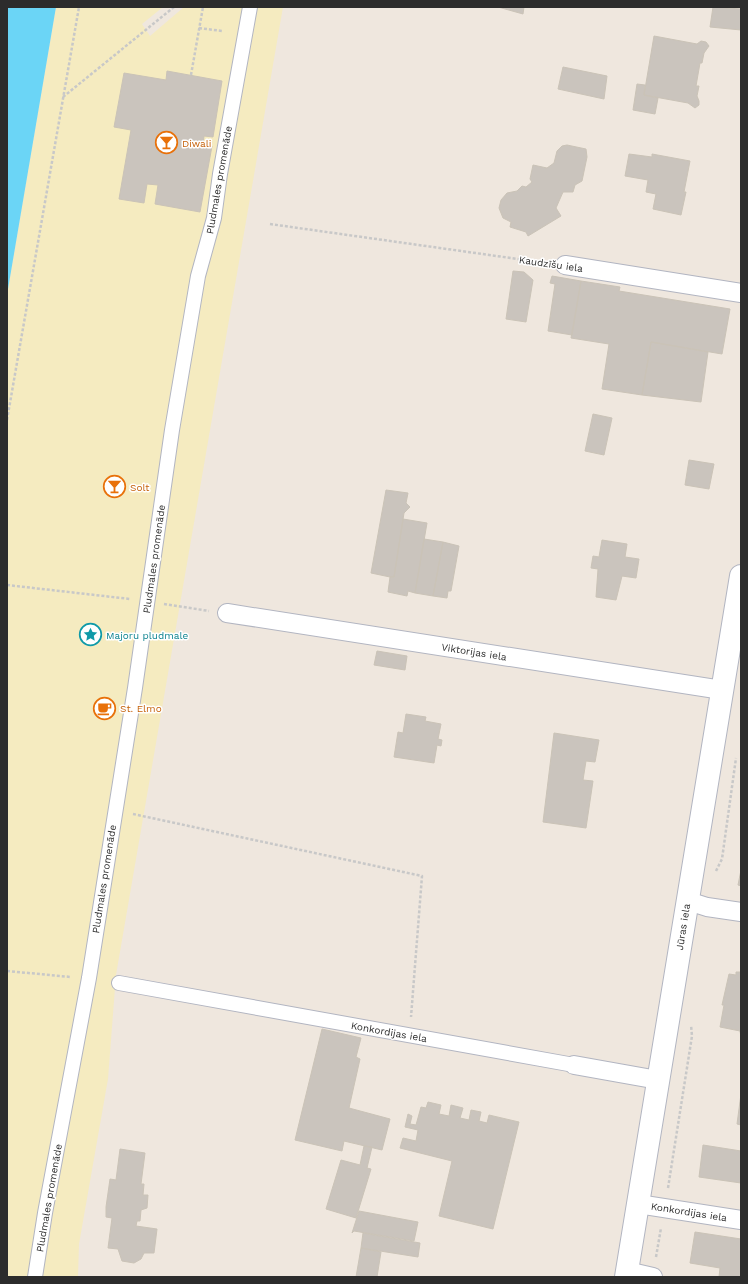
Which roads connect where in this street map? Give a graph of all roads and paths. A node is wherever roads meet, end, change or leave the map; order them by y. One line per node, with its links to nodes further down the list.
1 (79, 7): 8 (path)
2 (174, 7): 8 (path)
3 (203, 7): 5 (path)
4 (250, 7): 21 (street, Pludmales promenāde)
5 (199, 28): 6 (path); 7 (path)
6 (222, 32)
7 (191, 76)
8 (63, 97): 12 (path)
9 (270, 224): 10 (path, Kaudzīšu iela)
10 (565, 265): 11 (street, Kaudzīšu iela)
11 (741, 293)
12 (7, 420)
13 (741, 576): 16 (street, Jūras iela)
14 (7, 585): 15 (path)
15 (127, 599)
16 (739, 603): 19 (street, Jūras iela)
17 (181, 606): 18 (path)
18 (227, 613): 19 (street, Viktorijas iela)
19 (722, 690): 22 (street, Jūras iela)
20 (736, 752): 22 (path)
21 (115, 811): 25 (street, Pludmales promenāde); 28 (path)
22 (697, 904): 23 (street); 30 (street, Jūras iela)
23 (741, 912)
24 (7, 971): 25 (path)
25 (89, 978): 35 (street, Pludmales promenāde)
26 (120, 983): 28 (street, Konkordijas iela)
27 (691, 1022): 32 (path)
28 (410, 1036): 29 (street, Konkordijas iela)
29 (574, 1065): 30 (street, Konkordijas iela)
30 (658, 1080): 31 (street, Jūras iela)
31 (638, 1204): 32 (street, Konkordijas iela); 34 (street, Jūras iela)
32 (665, 1208): 33 (street, Konkordijas iela); 36 (path)
33 (741, 1220)
34 (626, 1274): 36 (street)
35 (35, 1277)
36 (652, 1277)

